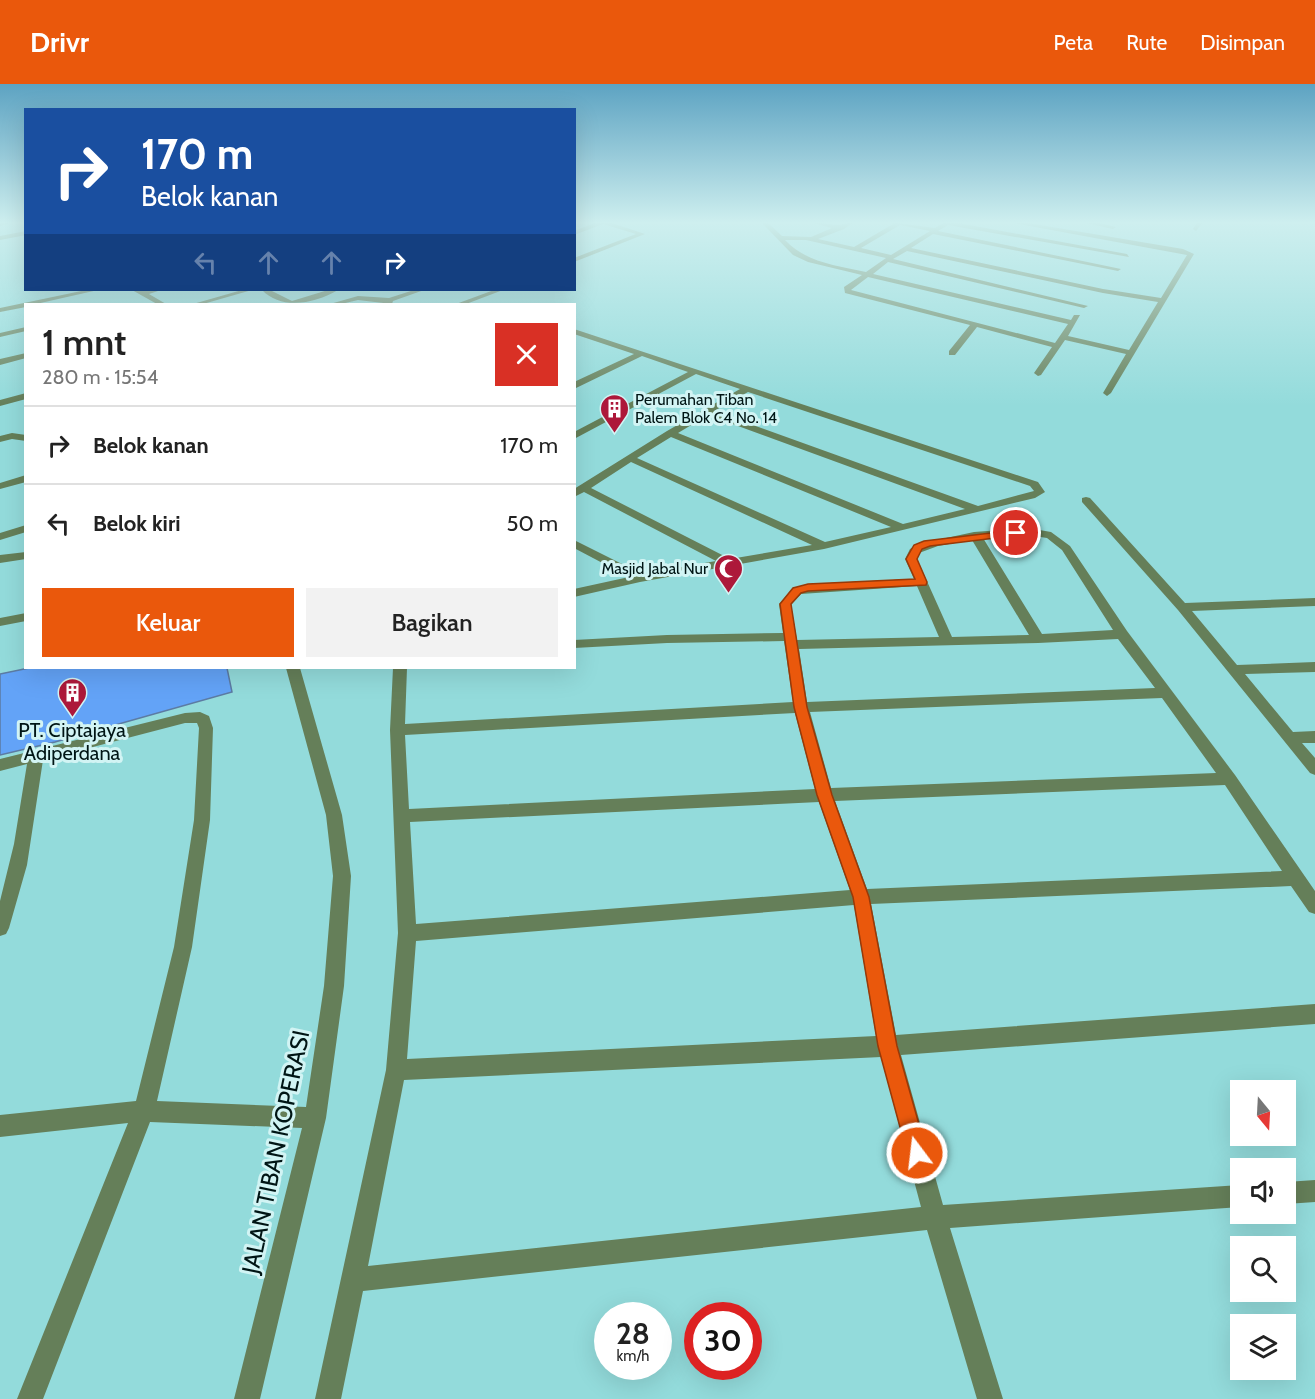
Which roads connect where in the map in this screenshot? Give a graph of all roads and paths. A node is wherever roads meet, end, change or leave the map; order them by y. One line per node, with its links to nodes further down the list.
1 (855, 283): 29 (street)
2 (903, 283): 28 (street)
3 (1014, 283): 14 (street)
4 (1057, 283): 14 (street)
5 (1174, 283): 18 (street)
6 (1108, 284): 14 (street)
7 (89, 291): 19 (street)
8 (139, 291): 20 (street)
9 (244, 291): 21 (street)
10 (269, 291): 16 (street)
11 (330, 291): 16 (street)
12 (417, 291): 17 (street)
13 (496, 291): 23 (street)
14 (1093, 299): 18 (street); 28 (street)
15 (9, 301): 25 (street)
16 (290, 302)
17 (389, 302): 22 (street)
18 (1163, 302): 39 (street)
19 (31, 303)
20 (160, 303)
21 (201, 303)
22 (338, 303)
23 (463, 303)
24 (24, 305): 25 (street)
25 (17, 306): 26 (street); 27 (street)
26 (0, 310)
27 (24, 310)
28 (1073, 323): 34 (street)
29 (975, 324): 36 (street); 38 (street)
30 (24, 329): 32 (street)
31 (576, 331): 33 (street)
32 (0, 335)
33 (592, 336): 35 (street); 37 (street)
34 (1062, 337): 36 (street); 39 (street)
35 (576, 343)
36 (1055, 345): 43 (street)
37 (642, 353): 42 (street); 44 (street)
38 (952, 353)
39 (1131, 353): 47 (street)
40 (24, 356): 41 (street)
41 (0, 362)
42 (696, 371): 46 (street); 53 (street)
43 (1038, 373)
44 (576, 385)
45 (24, 388): 48 (street)
46 (747, 389): 51 (street); 61 (street)
47 (1107, 393)
48 (0, 394)
49 (24, 397): 50 (street)
50 (0, 403)
51 (707, 412): 52 (street); 61 (street)
52 (670, 433): 56 (street); 62 (street)
53 (576, 435)
54 (24, 438): 55 (street)
55 (0, 439)
56 (629, 458): 59 (street); 67 (street)
57 (24, 478): 58 (street)
58 (0, 486)
59 (579, 491): 70 (street)
60 (1086, 500): 75 (street)
61 (977, 509): 62 (street)
62 (904, 528): 67 (street)
63 (24, 529): 65 (street)
64 (976, 536): 72 (street); 78 (street); 79 (street)
65 (0, 537)
66 (576, 544): 71 (street)
67 (824, 546): 70 (street)
68 (24, 555): 69 (street)
69 (0, 559)
70 (727, 562): 71 (street)
71 (640, 578): 73 (street)
72 (922, 582): 80 (street); 81 (street)
73 (576, 593)
74 (1315, 602): 75 (street)
75 (1182, 607): 86 (street)
76 (24, 617): 77 (street)
77 (0, 622)
78 (1122, 634): 79 (street); 87 (street)
79 (1038, 639): 80 (street)
80 (947, 640): 81 (street)
81 (790, 641): 82 (street); 88 (street)
82 (576, 644)
83 (1315, 667): 86 (street)
84 (293, 669): 107 (street, JALAN TIBAN KOPERASI)
85 (400, 669): 89 (street)
86 (1236, 670): 91 (street)
87 (1164, 693): 88 (street); 95 (street)
88 (801, 707): 89 (street); 96 (street)
89 (397, 730): 97 (street)
90 (1315, 737): 91 (street)
91 (1291, 738): 94 (street)
92 (36, 757): 93 (street); 101 (street); 106 (street)
93 (0, 765)
94 (1315, 769)
95 (1228, 778): 96 (street); 98 (street)
96 (825, 795): 97 (street); 99 (street)
97 (401, 816): 102 (street)
98 (1295, 878): 99 (street); 100 (street)
99 (861, 897): 102 (street); 104 (street)
100 (1315, 906)
101 (0, 928)
102 (407, 933): 105 (street)
103 (1315, 1014): 104 (street)
104 (888, 1046): 105 (street); 112 (street)
105 (396, 1070): 113 (street)
106 (144, 1112): 107 (street); 108 (street); 114 (street)
107 (315, 1118): 115 (street, JALAN TIBAN KOPERASI)
108 (0, 1126)
109 (1315, 1191): 110 (street)
110 (1296, 1192)
111 (1230, 1197): 112 (street)
112 (935, 1217): 113 (street); 117 (street)
113 (352, 1280): 116 (street)
114 (30, 1399)
115 (247, 1399)
116 (328, 1399)
117 (990, 1399)

